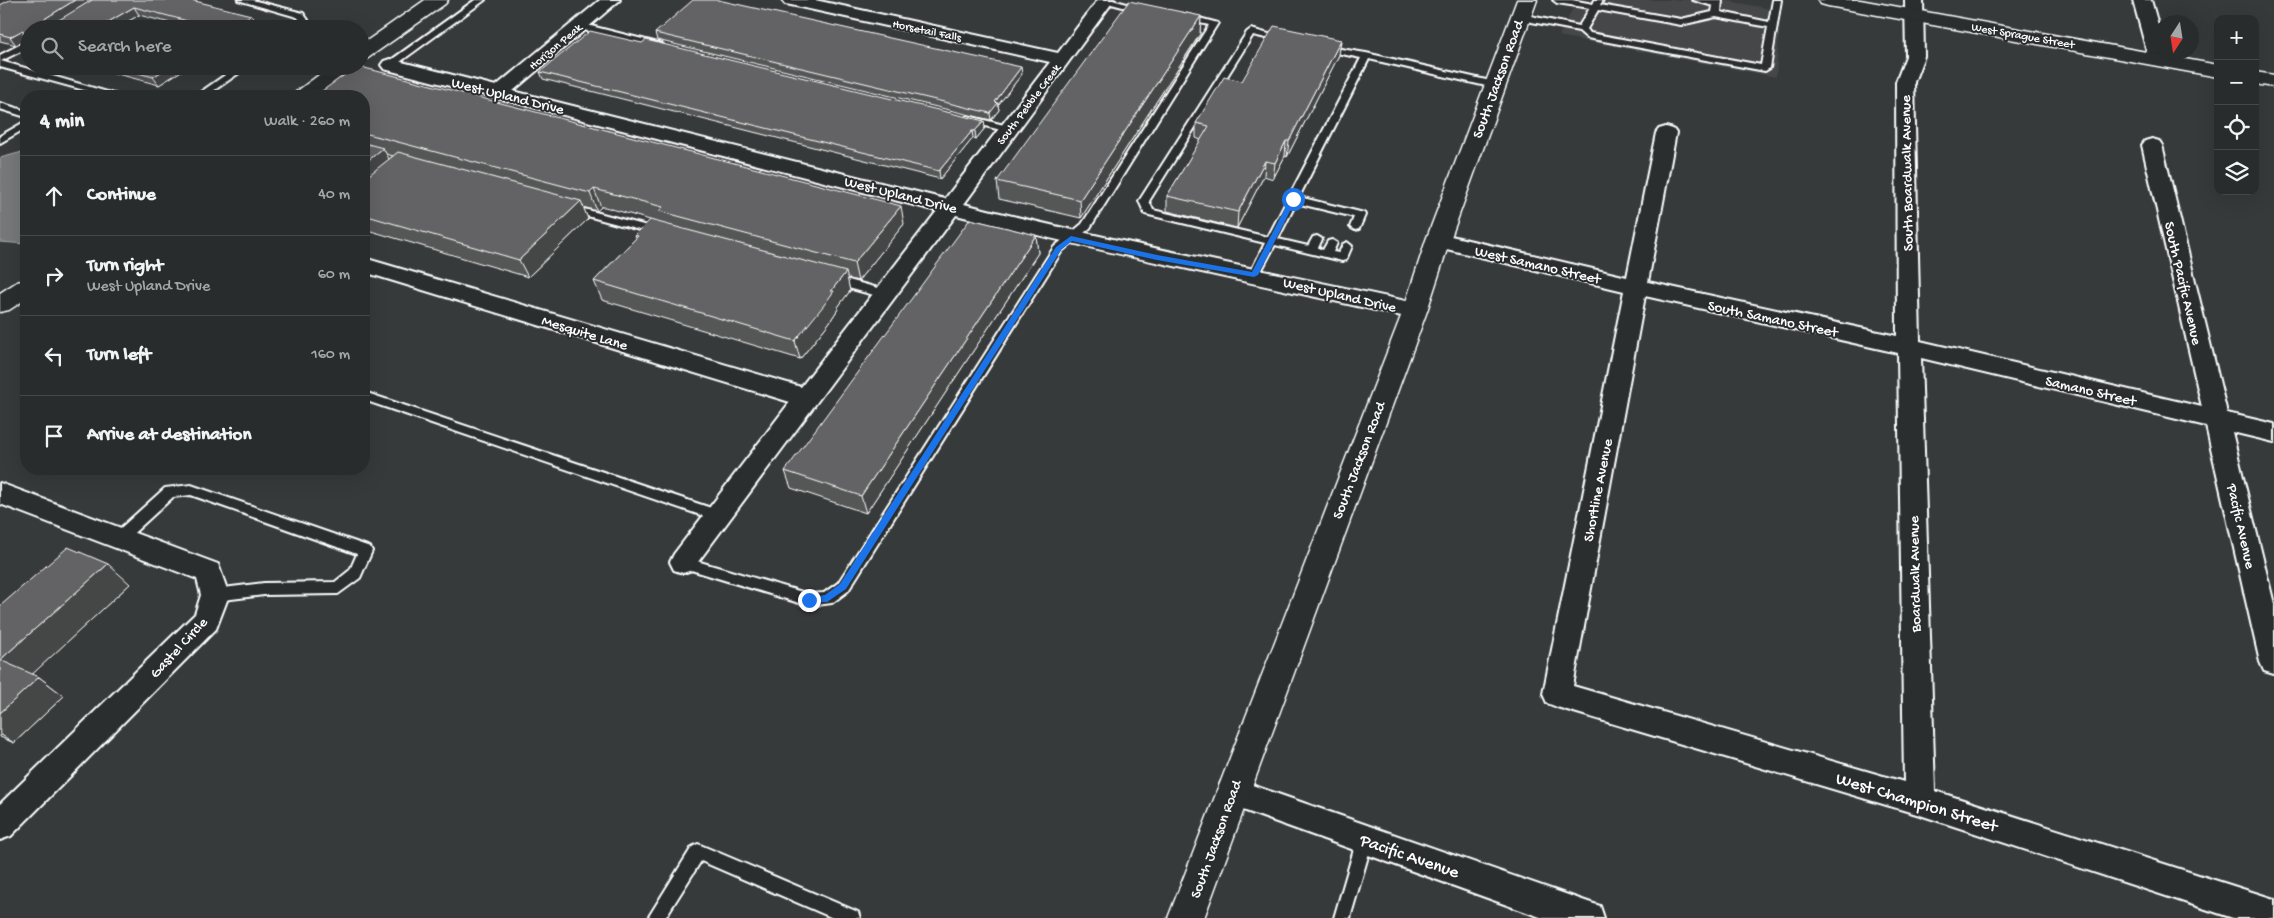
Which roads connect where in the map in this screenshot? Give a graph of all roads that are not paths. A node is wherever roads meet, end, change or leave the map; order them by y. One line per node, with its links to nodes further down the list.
1 (242, 0): 19 (lane)
2 (438, 0): 28 (main road)
3 (481, 0): 35 (lane)
4 (611, 0): 21 (street, Horizon Peak)
5 (791, 0): 32 (street, Horsetail Falls)
6 (1557, 0): 13 (lane)
7 (1697, 0): 12 (lane)
8 (1777, 0): 20 (lane)
9 (1828, 0): 15 (main road, West Sprague Street)
10 (2142, 0): 24 (street)
11 (1103, 1): 16 (lane); 32 (street, South Pebble Creek)
12 (1718, 2): 18 (lane)
13 (1597, 4): 18 (lane); 22 (lane)
14 (1524, 8): 22 (lane); 43 (main road, South Jackson Road)
15 (1914, 8): 30 (main road, West Sprague Street); 81 (street, South Boardwalk Avenue)
16 (1151, 10)
17 (1169, 14): 65 (lane)
18 (1716, 14): 20 (lane)
19 (304, 20)
20 (1773, 25): 22 (lane)
21 (579, 26): 26 (lane); 47 (street, Horizon Peak)
22 (1582, 29)
23 (1289, 40): 68 (lane)
24 (2154, 44)
25 (1318, 46): 29 (lane)
26 (665, 47)
27 (20, 48): 31 (lane)
28 (370, 48)
29 (1366, 56): 43 (lane); 56 (lane)
30 (2154, 58)
31 (0, 59)
32 (1062, 59): 52 (street, South Pebble Creek)
33 (2163, 60): 37 (main road, West Sprague Street)
34 (0, 64): 36 (lane)
35 (390, 66): 47 (street, West Upland Drive)
36 (20, 70)
37 (2214, 70)
38 (40, 75): 44 (lane)
39 (232, 75): 45 (lane)
40 (332, 75): 46 (main road)
41 (2259, 79): 42 (main road)
42 (2274, 81)
43 (1495, 85): 67 (main road, South Jackson Road)
44 (94, 90)
45 (209, 90)
46 (311, 90)
47 (499, 93): 58 (street, West Upland Drive)
48 (0, 106): 49 (lane)
49 (20, 112)
50 (962, 118): 52 (lane)
51 (20, 128): 54 (lane)
52 (1010, 129): 58 (street, South Pebble Creek)
53 (1666, 133): 76 (street, Shortline Avenue)
54 (0, 140)
55 (2152, 145): 84 (street, South Pacific Avenue)
56 (1293, 199): 59 (lane); 68 (lane)
57 (558, 205): 64 (lane)
58 (951, 206): 65 (street, West Upland Drive); 78 (street, South Pebble Creek)
59 (1333, 208): 60 (lane); 61 (lane)
60 (1347, 212): 62 (lane); 63 (lane)
61 (1326, 221)
62 (1342, 224)
63 (1355, 227)
64 (664, 234)
65 (1071, 238): 74 (street, West Upland Drive); 89 (lane)
66 (1317, 239): 71 (lane)
67 (1438, 240): 76 (street, West Samano Street); 80 (main road, South Jackson Road)
68 (1271, 241): 71 (lane); 74 (lane)
69 (1332, 242): 72 (lane)
70 (1347, 246): 72 (lane)
71 (1311, 251): 72 (lane)
72 (1326, 254)
73 (370, 267): 83 (street, Mesquite Lane)
74 (1254, 275): 80 (street, West Upland Drive)
75 (828, 278): 78 (lane)
76 (1637, 287): 81 (street, South Samano Street); 92 (street, Shortline Avenue)
77 (20, 292): 79 (main road)
78 (885, 294): 83 (street, South Pebble Creek)
79 (0, 304)
80 (1415, 311): 93 (main road, South Jackson Road)
81 (1909, 347): 84 (street, Samano Street); 94 (street, Boardwalk Avenue)
82 (370, 398): 87 (lane)
83 (807, 398): 87 (street, South Pebble Creek)
84 (2217, 420): 85 (street, Samano Street); 91 (street, Pacific Avenue)
85 (2274, 433)
86 (0, 493): 88 (street)
87 (718, 516): 89 (street, South Pebble Creek)
88 (119, 538): 90 (street); 90 (lane)
89 (683, 562)
90 (215, 595): 95 (street, Gastel Circle)
91 (2274, 662)
92 (1558, 694): 94 (street, West Champion Street)
93 (1232, 792): 96 (street, Pacific Avenue); 100 (main road, South Jackson Road)
94 (1920, 801): 97 (street, West Champion Street)
95 (0, 825)
96 (1365, 839): 101 (lane); 102 (street, Pacific Avenue)
97 (2274, 914)
98 (656, 918): 99 (lane)
99 (852, 918)
100 (1186, 918)
101 (1342, 918)
102 (1588, 918)

